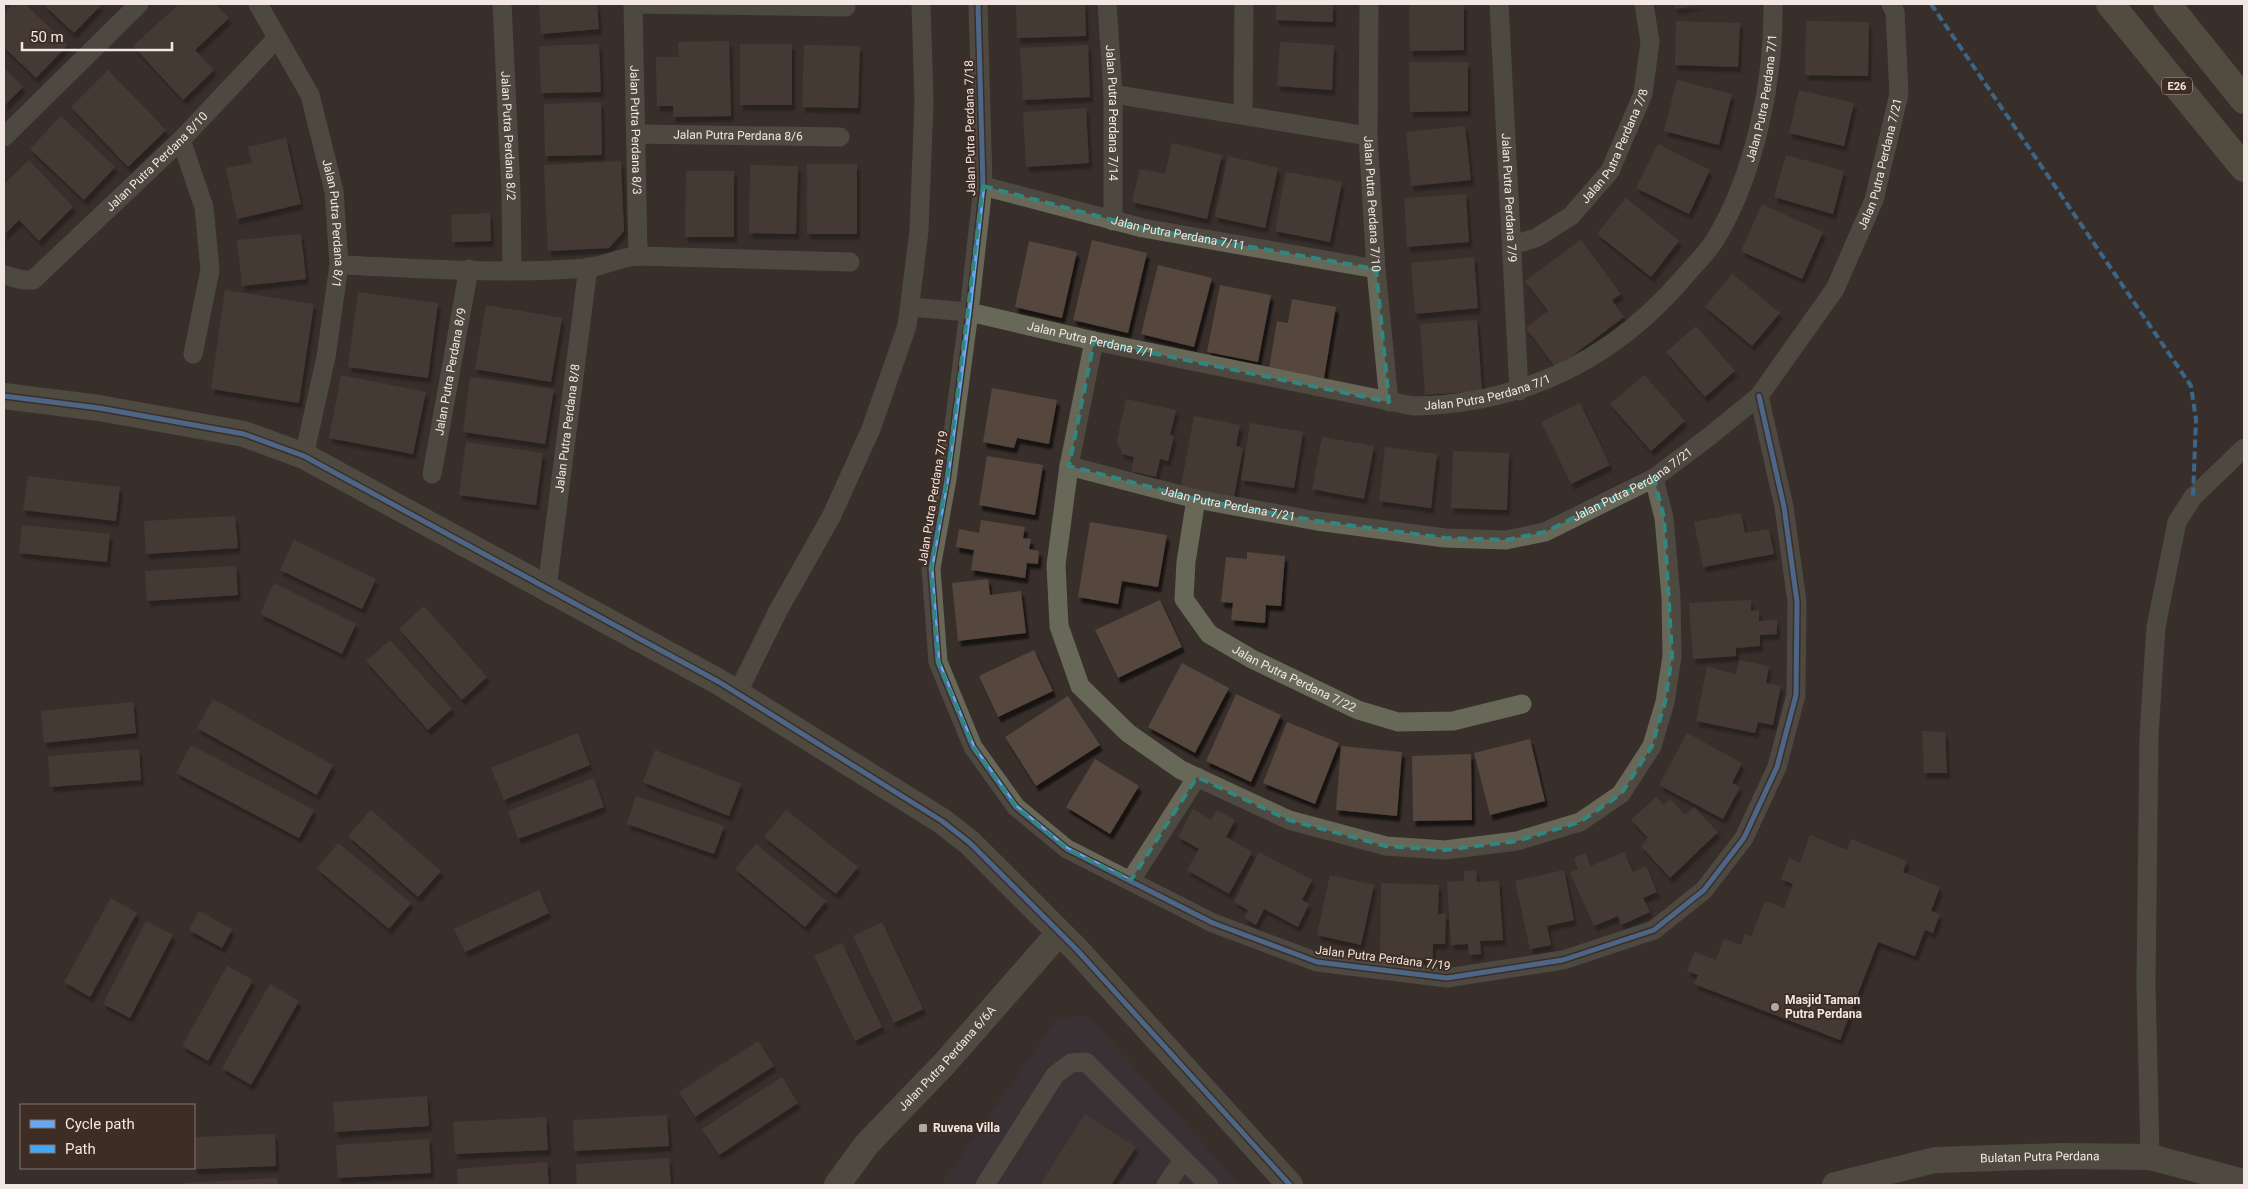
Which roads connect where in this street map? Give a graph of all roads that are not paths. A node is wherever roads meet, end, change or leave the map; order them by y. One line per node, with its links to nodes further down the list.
1 (139, 4): 24 (street)
2 (258, 4): 18 (street, Jalan Putra Perdana 8/1)
3 (502, 4): 37 (street, Jalan Putra Perdana 8/2)
4 (633, 4): 16 (street); 22 (street, Jalan Putra Perdana 8/3)
5 (921, 4): 39 (street)
6 (978, 4): 28 (street, Jalan Putra Perdana 7/18)
7 (1107, 4): 19 (street, Jalan Putra Perdana 7/14)
8 (1244, 4): 21 (street)
9 (1369, 4): 23 (street, Jalan Putra Perdana 7/10)
10 (1499, 4): 30 (street, Jalan Putra Perdana 7/9)
11 (1644, 4): 30 (street, Jalan Putra Perdana 7/8)
12 (1773, 4): 43 (street, Jalan Putra Perdana 7/1)
13 (1891, 4): 45 (street, Jalan Putra Perdana 7/21)
14 (2110, 4): 27 (highway, E26)
15 (2167, 4): 20 (highway)
16 (760, 5): 17 (street)
17 (846, 7)
18 (277, 38): 26 (street, Jalan Putra Perdana 8/10); 33 (street, Jalan Putra Perdana 8/1)
19 (1113, 94): 21 (street); 29 (street, Jalan Putra Perdana 7/14)
20 (2244, 100)
21 (1243, 114): 23 (street)
22 (636, 134): 25 (street, Jalan Putra Perdana 8/6); 31 (street, Jalan Putra Perdana 8/3)
23 (1368, 136): 36 (street, Jalan Putra Perdana 7/10)
24 (4, 137)
25 (840, 137)
26 (181, 140): 38 (street, Jalan Putra Perdana 8/10); 42 (street)
27 (2244, 168)
28 (983, 186): 29 (street, Jalan Putra Perdana 7/11); 40 (street, Jalan Putra Perdana 7/18)
29 (1113, 221): 36 (street, Jalan Putra Perdana 7/11)
30 (1512, 245): 43 (street, Jalan Putra Perdana 7/9)
31 (638, 256): 32 (street); 34 (street)
32 (850, 262)
33 (339, 265): 35 (street); 48 (street, Jalan Putra Perdana 8/1)
34 (588, 268): 37 (street); 53 (street, Jalan Putra Perdana 8/8)
35 (469, 269): 37 (street); 50 (street, Jalan Putra Perdana 8/9)
36 (1376, 269): 46 (street, Jalan Putra Perdana 7/10)
37 (512, 270)
38 (4, 274)
39 (910, 306): 40 (street, Jalan Putra Perdana 7/1); 54 (street)
40 (970, 312): 41 (street, Jalan Putra Perdana 7/1); 57 (street, Jalan Putra Perdana 7/19)
41 (1094, 341): 46 (street, Jalan Putra Perdana 7/1); 49 (street)
42 (193, 354)
43 (1519, 391): 46 (street, Jalan Putra Perdana 7/1)
44 (4, 396): 48 (street)
45 (1759, 396): 51 (street, Jalan Putra Perdana 7/21); 57 (street, Jalan Putra Perdana 7/19)
46 (1389, 402)
47 (2244, 448): 59 (street)
48 (304, 456): 53 (street)
49 (1069, 466): 52 (street, Jalan Putra Perdana 7/21); 56 (street)
50 (432, 474)
51 (1654, 478): 52 (street, Jalan Putra Perdana 7/21); 56 (street)
52 (1196, 499): 55 (street, Jalan Putra Perdana 7/22)
53 (547, 588): 54 (street)
54 (737, 694): 58 (street)
55 (1522, 704)
56 (1197, 777): 57 (street)
57 (1131, 880)
58 (1059, 933): 62 (street, Jalan Putra Perdana 6/6A); 66 (street)
59 (2150, 1157): 61 (street, Bulatan Putra Perdana); 67 (street, Bulatan Putra Perdana)
60 (1183, 1160): 63 (street); 64 (street); 65 (street)
61 (2244, 1182)
62 (837, 1185)
63 (985, 1185)
64 (1166, 1185)
65 (1209, 1185)
66 (1290, 1185)
67 (1835, 1185)

